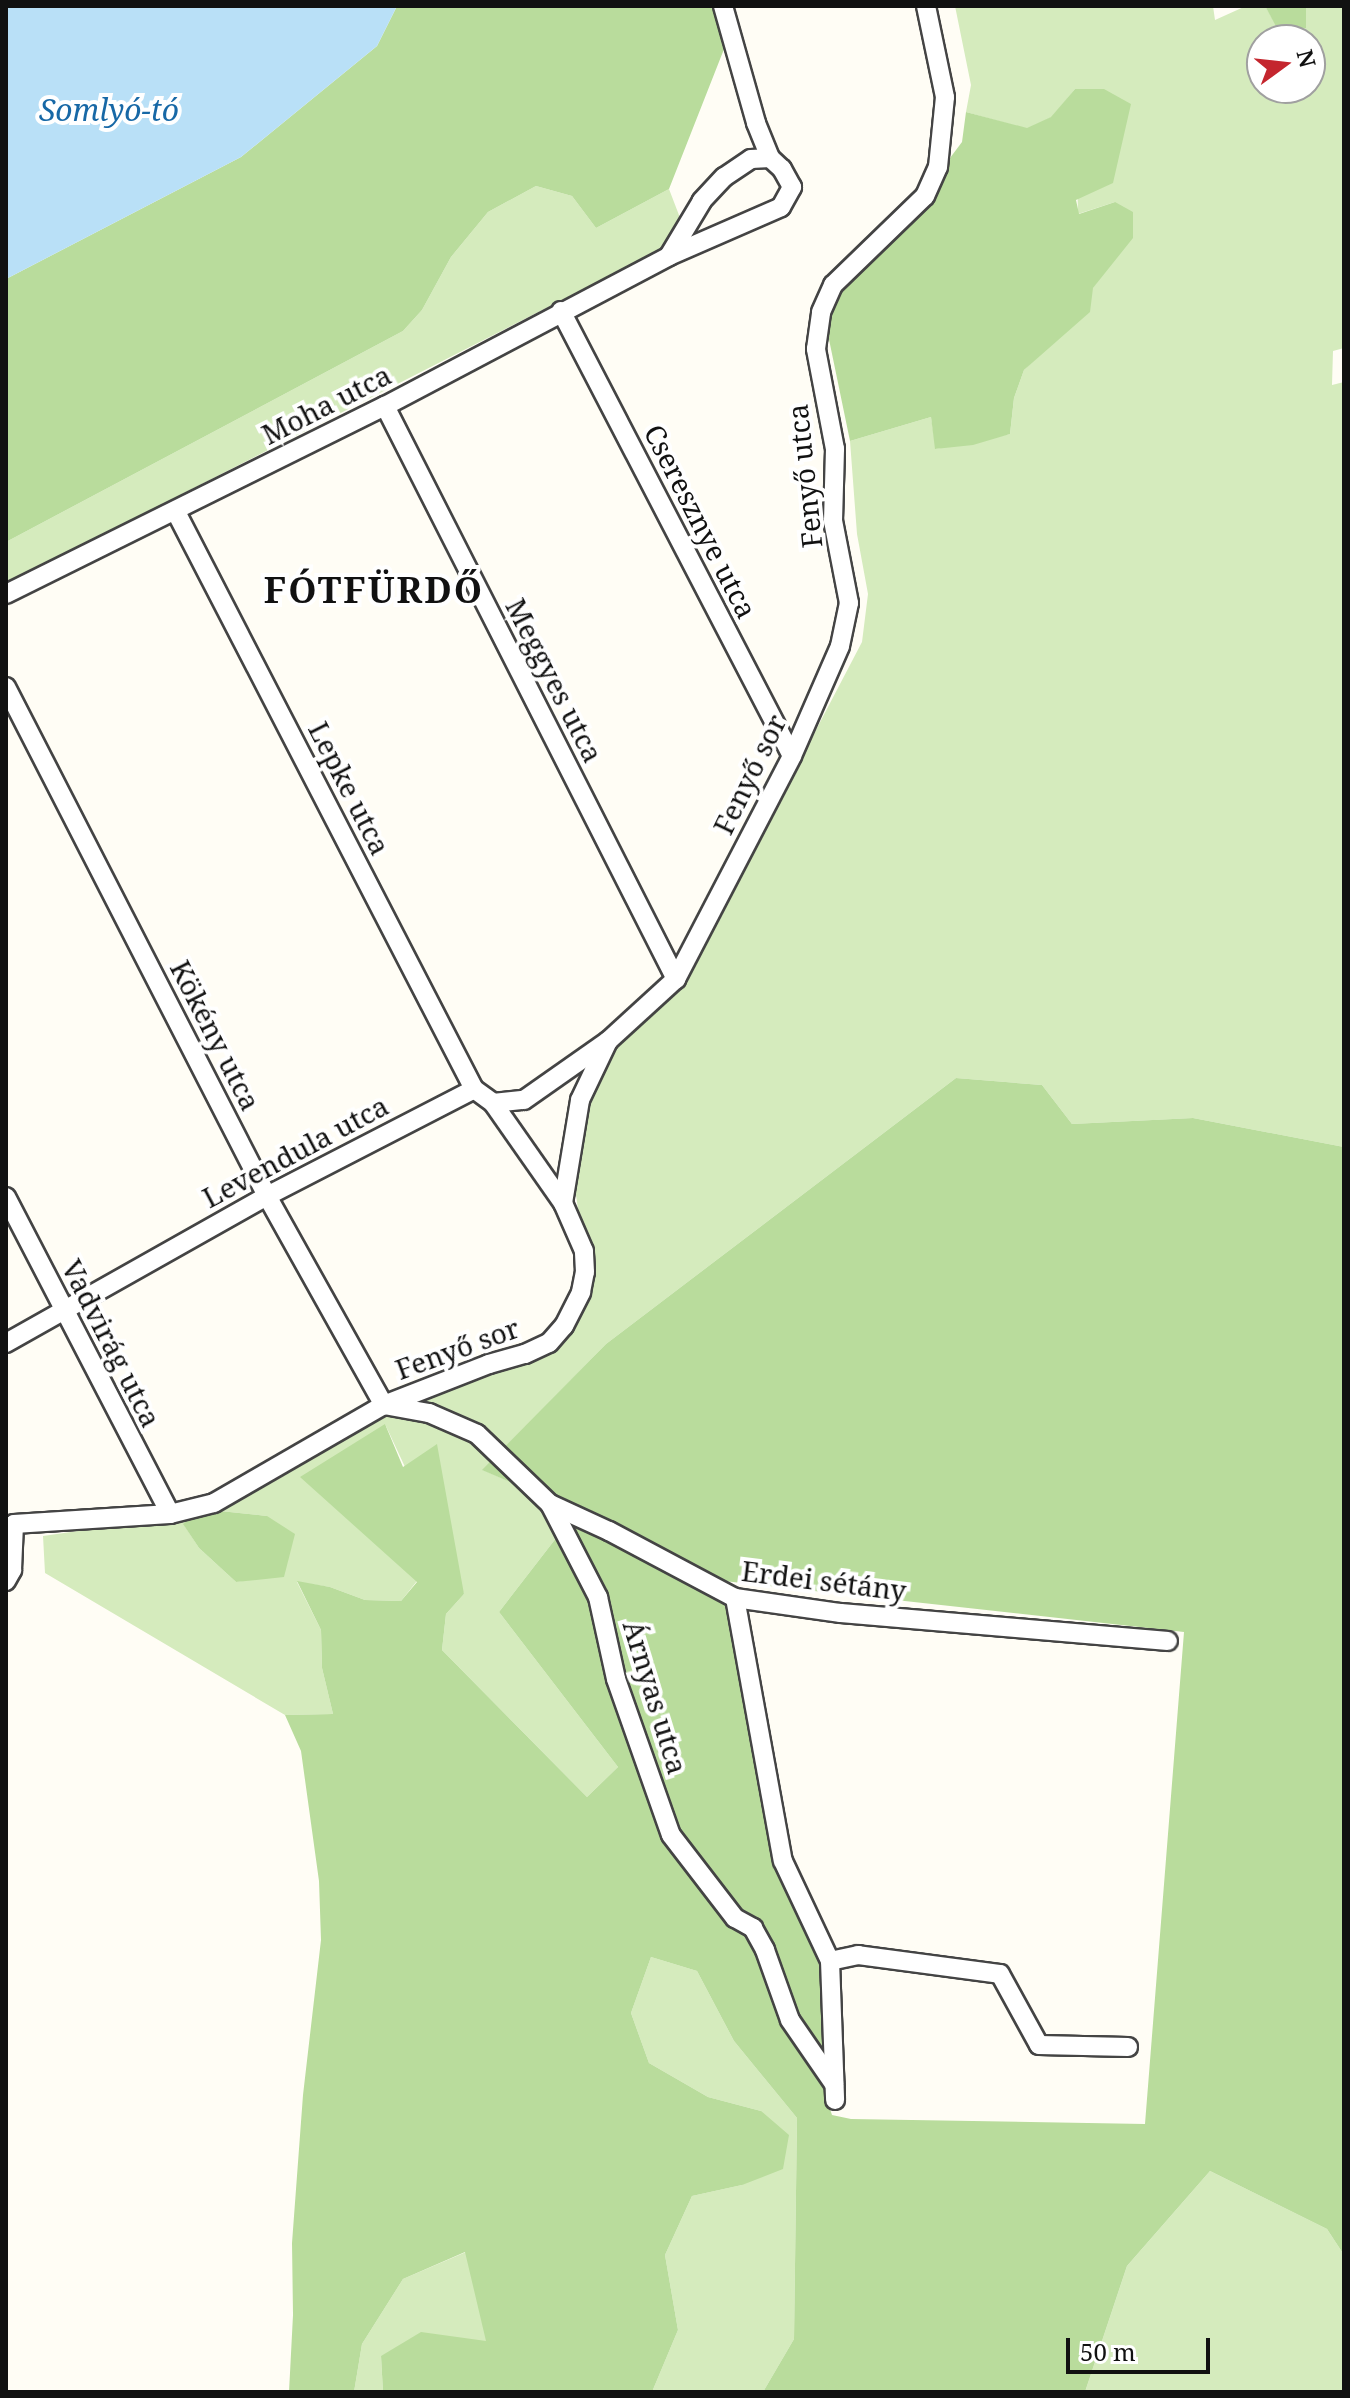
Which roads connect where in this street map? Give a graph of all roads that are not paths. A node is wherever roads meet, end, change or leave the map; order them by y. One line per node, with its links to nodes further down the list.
1 (723, 6): 3 (street)
2 (926, 6): 9 (street, Fenyő utca)
3 (770, 158): 4 (street); 4 (street, Moha utca)
4 (669, 256): 5 (street, Moha utca)
5 (561, 311): 6 (street, Moha utca); 11 (street, Cseresznye utca)
6 (385, 406): 7 (street, Moha utca); 12 (street, Meggyes utca)
7 (176, 512): 8 (street, Moha utca); 14 (street, Lepke utca)
8 (6, 594)
9 (849, 603): 11 (street, Fenyő sor)
10 (6, 687): 16 (street, Kökény utca)
11 (792, 756): 12 (street, Fenyő sor)
12 (676, 979): 13 (street, Fenyő sor)
13 (608, 1041): 15 (street); 18 (street, Fenyő sor)
14 (474, 1089): 15 (street); 16 (street, Levendula utca)
15 (493, 1103): 18 (street)
16 (267, 1196): 19 (street, Levendula utca); 21 (street, Kökény utca)
17 (6, 1197): 19 (street, Vadvirág utca)
18 (563, 1203): 21 (street, Fenyő sor)
19 (63, 1309): 20 (street, Levendula utca); 23 (street, Vadvirág utca)
20 (6, 1343)
21 (384, 1405): 22 (street, Erdei sétány); 23 (street, Fenyő sor)
22 (550, 1504): 26 (street, Erdei sétány); 28 (street, Árnyas utca)
23 (170, 1514): 24 (street, Fenyő sor)
24 (10, 1517): 25 (street)
25 (6, 1581)
26 (735, 1598): 27 (street, Erdei sétány); 28 (street)
27 (1168, 1641)
28 (830, 1961): 29 (street)
29 (1128, 2047)

